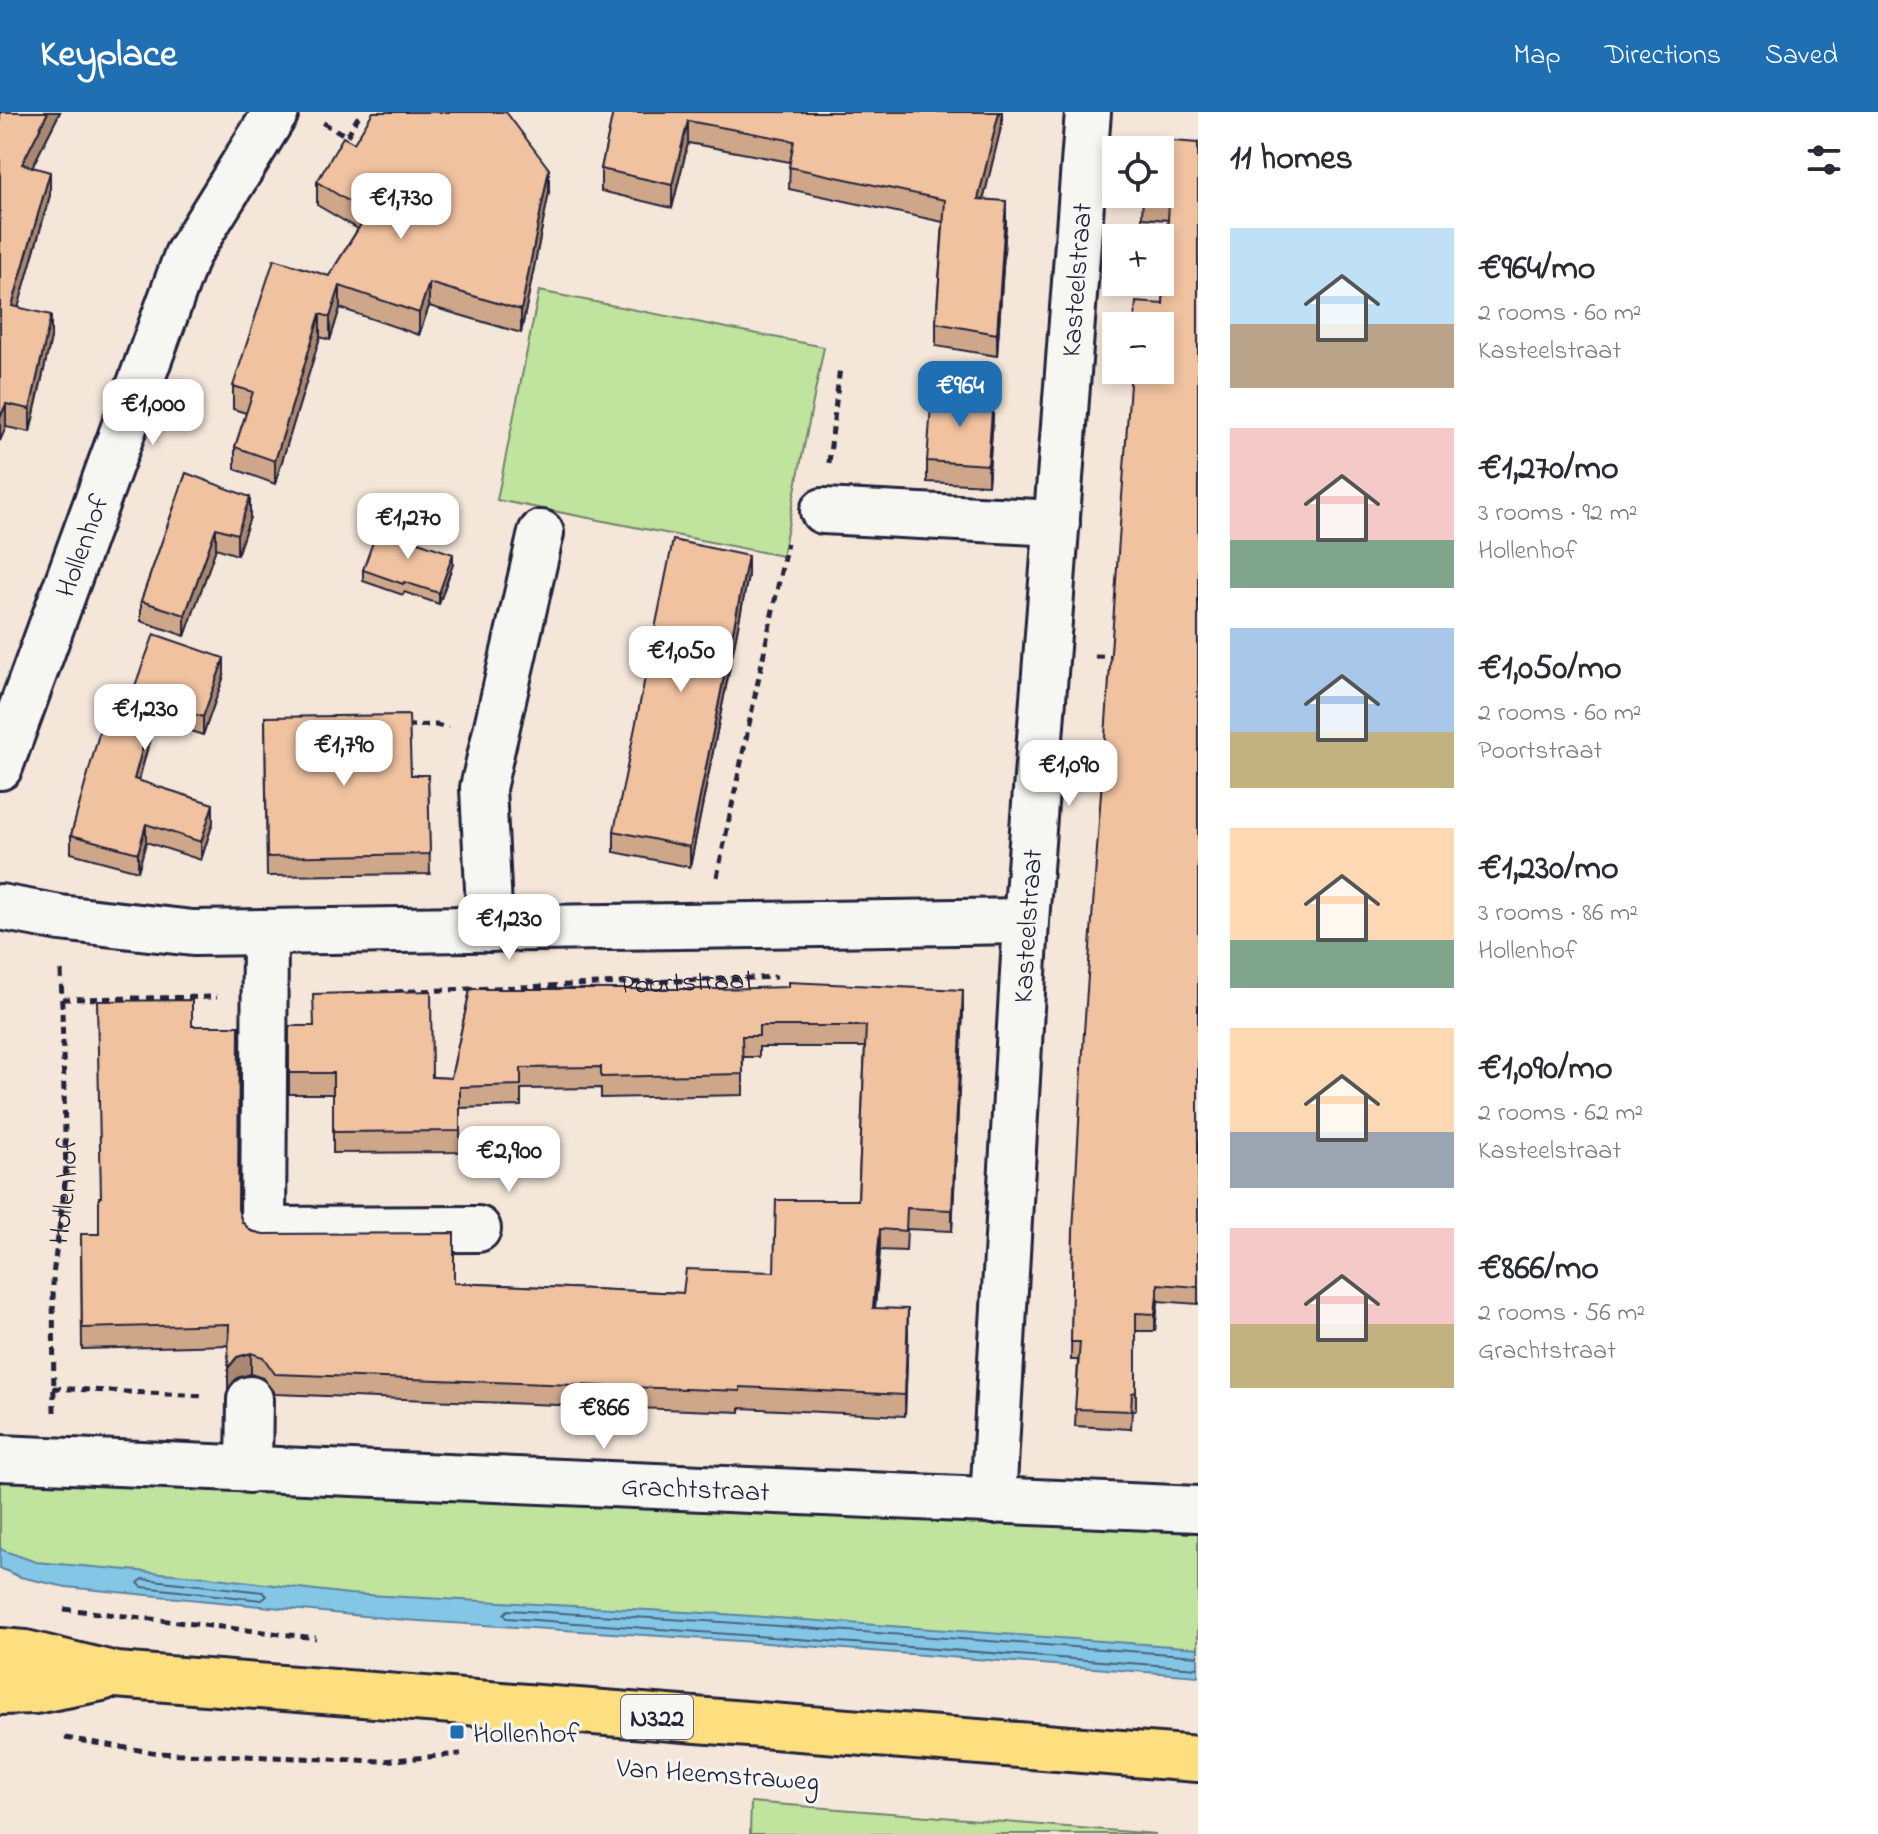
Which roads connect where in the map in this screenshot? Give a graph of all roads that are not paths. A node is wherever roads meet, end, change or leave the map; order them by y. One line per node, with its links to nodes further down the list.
1 (1088, 112): 4 (street, Kasteelstraat)
2 (295, 115): 6 (street, Hollenhof)
3 (823, 511): 4 (street)
4 (1057, 523): 8 (street, Kasteelstraat)
5 (541, 533): 9 (street)
6 (0, 767)
7 (0, 907): 10 (street, Poortstraat)
8 (1026, 921): 9 (street, Poortstraat); 15 (street, Kasteelstraat)
9 (490, 929): 10 (street, Poortstraat)
10 (265, 932): 11 (street)
11 (478, 1229)
12 (250, 1399): 14 (street)
13 (0, 1458): 14 (street, Grachtstraat)
14 (249, 1470): 15 (street, Grachtstraat)
15 (993, 1501): 16 (street, Grachtstraat)
16 (1198, 1509)
17 (0, 1651): 18 (main road, Van Heemstraweg / N322)
18 (116, 1675): 19 (main road, Van Heemstraweg / N322); 20 (main road, Van Heemstraweg / N322)
19 (0, 1692)
20 (1198, 1759)

